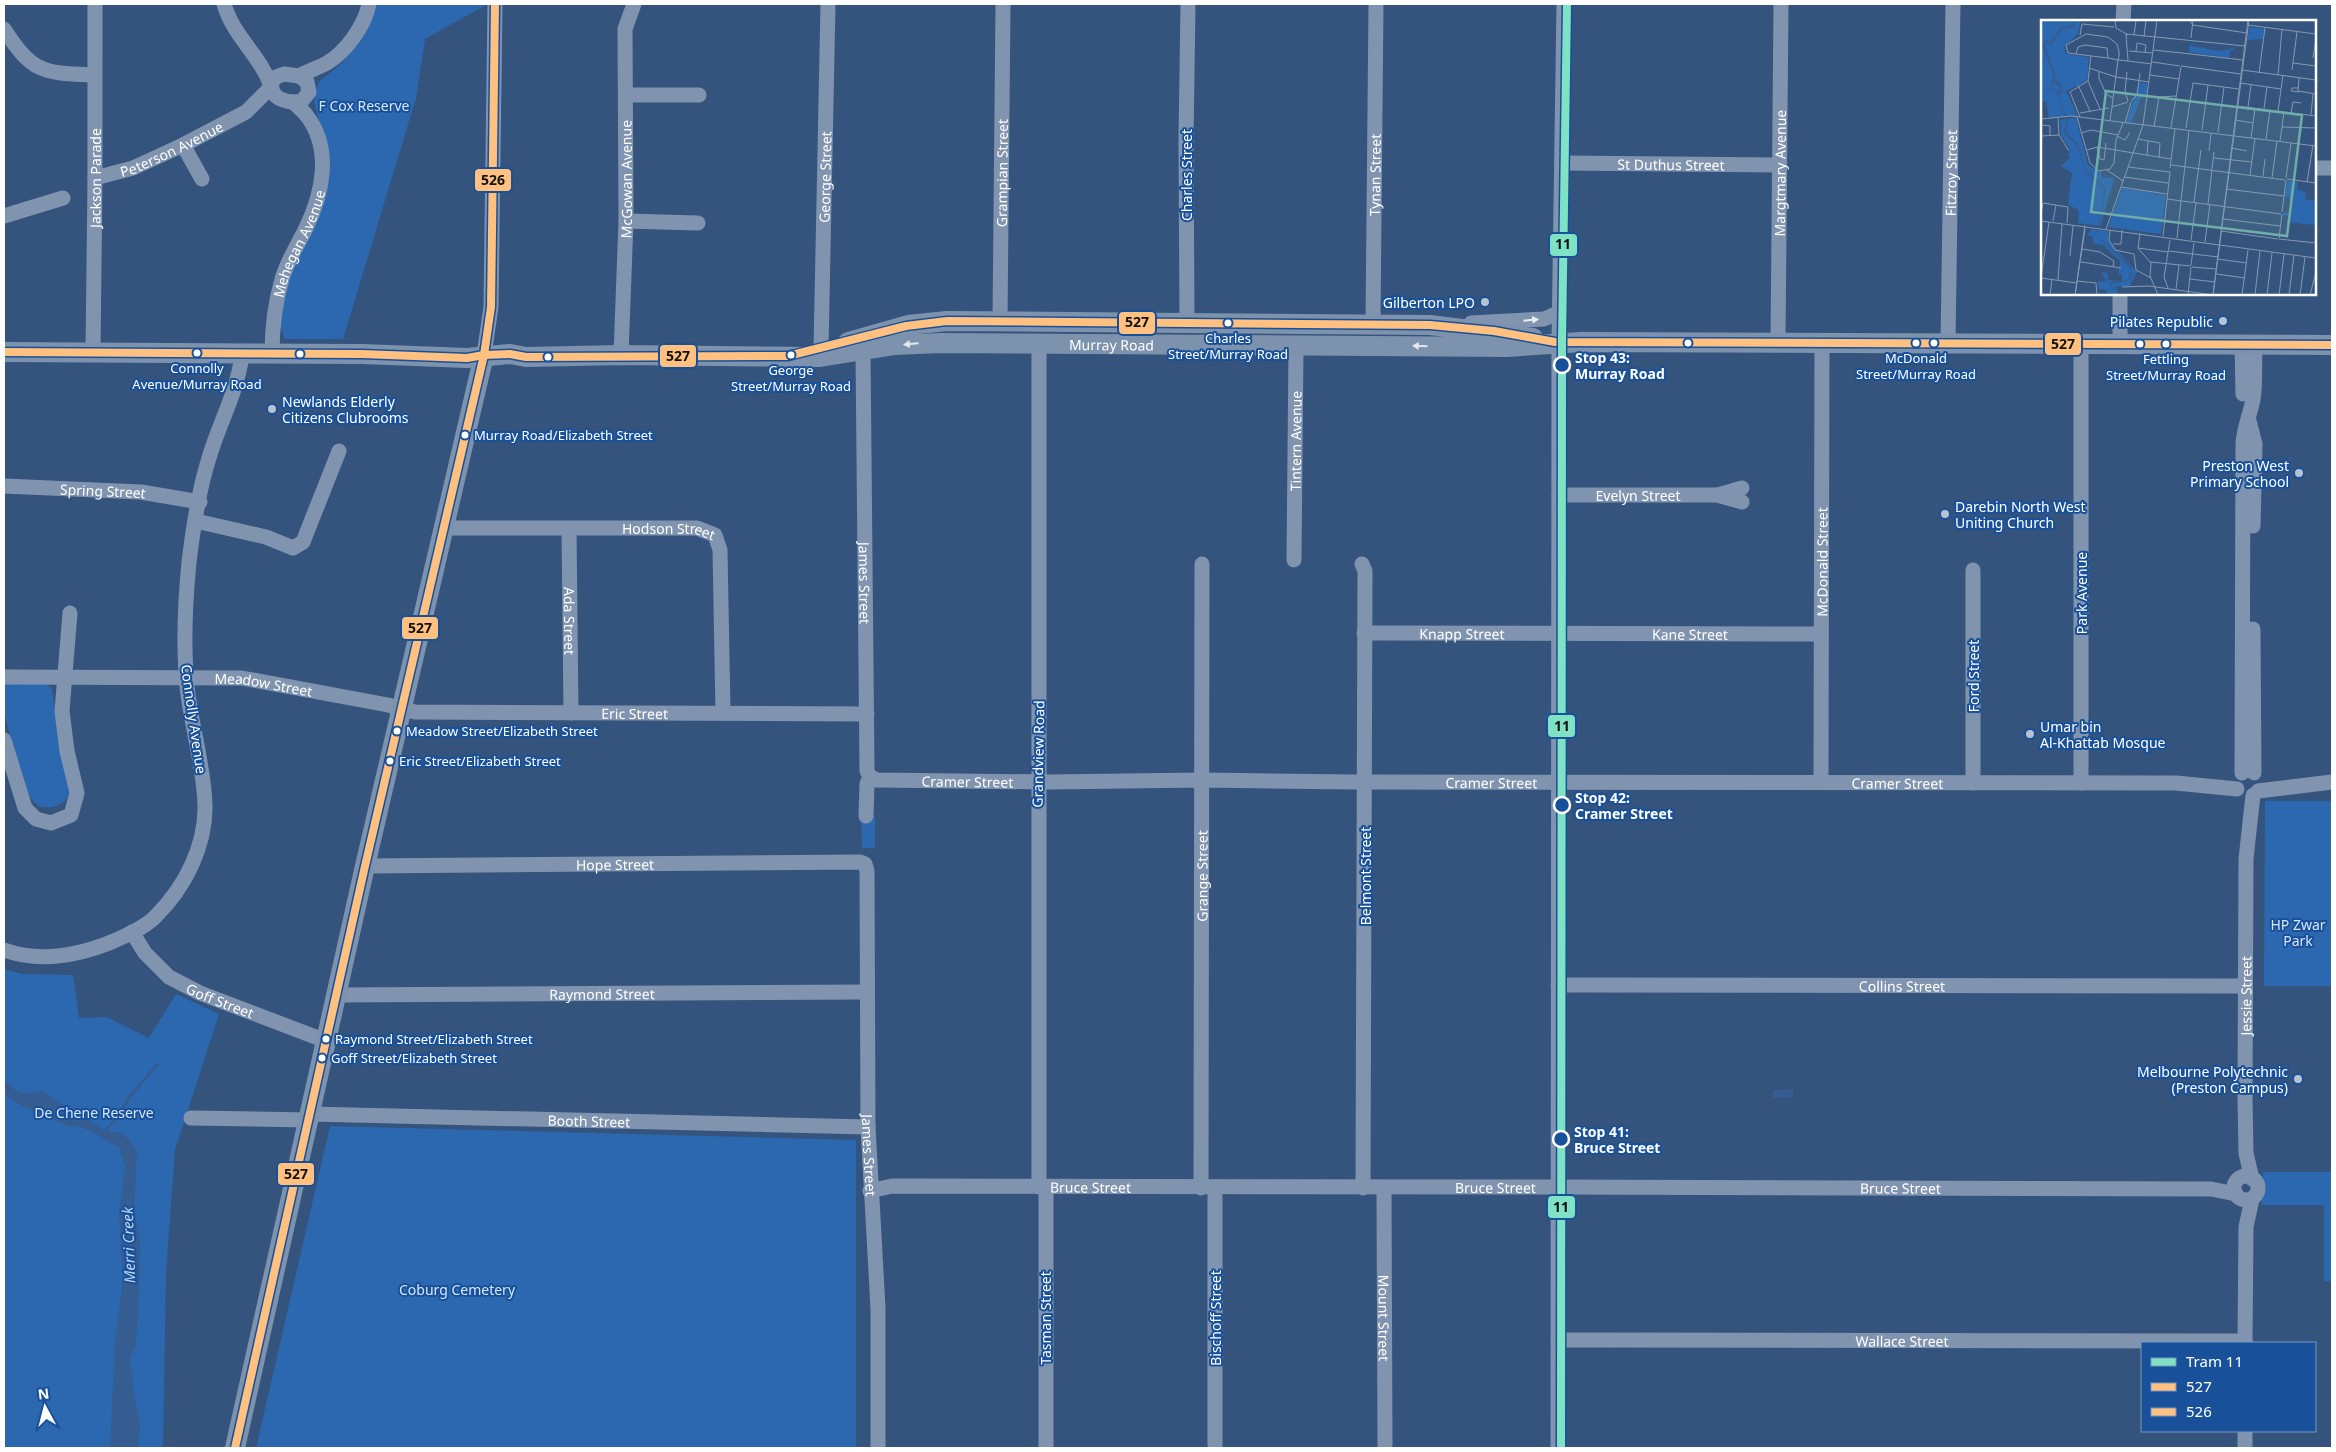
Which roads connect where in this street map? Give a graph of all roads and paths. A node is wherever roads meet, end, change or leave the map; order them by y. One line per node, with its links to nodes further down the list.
1 (94, 4): 19 (street, Jackson Parade)
2 (224, 4): 16 (street, Mehegan Avenue)
3 (369, 4): 17 (street)
4 (495, 4): 64 (street)
5 (634, 4): 23 (street, McGowan Avenue)
6 (828, 4): 58 (street, George Street)
7 (1003, 4): 39 (street, Grampian Street)
8 (1188, 4): 41 (street, Charles Street)
9 (1376, 4): 43 (street, Tynan Street)
10 (1564, 4): 27 (street)
11 (1781, 4): 28 (street, Margtmary Avenue)
12 (1953, 4): 50 (street, Fitzroy Street)
13 (2124, 4): 14 (street)
14 (2123, 20)
15 (4, 29): 19 (street)
16 (254, 54): 18 (street, Mehegan Avenue); 22 (street, Mehegan Avenue)
17 (335, 58): 20 (street); 21 (street)
18 (284, 74): 20 (street); 22 (street)
19 (94, 76): 31 (street, Jackson Parade)
20 (299, 76): 21 (street)
21 (309, 91): 22 (street); 25 (street, Mehegan Avenue)
22 (279, 94): 25 (street, Mehegan Avenue); 26 (street, Peterson Avenue)
23 (627, 94): 24 (street); 35 (street, McGowan Avenue)
24 (699, 94)
25 (316, 134): 63 (street, Mehegan Avenue)
26 (183, 145): 31 (street, Peterson Avenue); 32 (street)
27 (1562, 162): 28 (street, St Duthus Street); 38 (street)
28 (1779, 165): 48 (street, Margtmary Avenue)
29 (2316, 168): 30 (street)
30 (2332, 168)
31 (96, 178): 61 (street, Jackson Parade)
32 (202, 179)
33 (63, 198): 34 (street)
34 (4, 216)
35 (626, 221): 36 (street); 65 (street, McGowan Avenue)
36 (698, 223)
37 (2120, 295): 52 (street)
38 (1560, 312): 44 (street, one-way to 38); 45 (street)
39 (1000, 321): 40 (main road, Murray Road); 46 (main road, Grampian Street); 58 (main road, Murray Road)
40 (1039, 322): 41 (main road, Murray Road); 47 (main road, Grandview Road)
41 (1187, 322): 42 (main road, Murray Road); 54 (main road, Charles Street)
42 (1296, 323): 43 (main road, Murray Road); 57 (main road, Tintern Avenue)
43 (1373, 323): 44 (main road, Murray Road); 56 (main road, Tynan Street)
44 (1430, 325): 45 (main road, Murray Road)
45 (1558, 342): 48 (main road, Murray Road); 56 (main road, Murray Road, one-way to 56); 69 (street)
46 (1000, 343): 47 (main road, Murray Road); 59 (main road, Murray Road, one-way to 59)
47 (1039, 343): 54 (main road, Murray Road); 93 (street, Grandview Road)
48 (1778, 343): 49 (main road, Murray Road)
49 (1822, 343): 50 (main road, Murray Road); 82 (street, McDonald Street)
50 (1948, 343): 51 (main road, Murray Road)
51 (2081, 343): 52 (main road, Murray Road); 99 (street, Park Avenue)
52 (2120, 343): 53 (main road, Murray Road)
53 (2249, 344): 55 (main road, Murray Road); 100 (street, Jessie Street)
54 (1186, 345): 57 (main road, Murray Road)
55 (2332, 345)
56 (1372, 346): 57 (main road, Murray Road)
57 (1296, 347): 75 (street, Tintern Avenue)
58 (821, 350): 66 (main road, Murray Road)
59 (863, 351): 66 (main road, Murray Road); 89 (street, James Street)
60 (4, 352): 61 (main road, Murray Road)
61 (92, 353): 62 (main road, Murray Road)
62 (242, 354): 63 (main road, Murray Road); 71 (street, Connolly Avenue)
63 (272, 354): 64 (main road, Murray Road)
64 (484, 355): 65 (main road, Murray Road); 73 (main road)
65 (621, 355): 66 (main road, Murray Road)
66 (788, 356)
67 (339, 451): 72 (street)
68 (4, 486): 71 (street, Spring Street)
69 (1559, 495): 70 (street, Evelyn Street); 81 (street)
70 (1742, 495)
71 (200, 502): 72 (street, Connolly Avenue)
72 (196, 521): 85 (street, Connolly Avenue)
73 (443, 528): 74 (street, Hodson Street); 86 (main road)
74 (568, 529): 87 (street, Ada Street); 88 (street, Hodson Street)
75 (1294, 560)
76 (1202, 564): 92 (street, Grange Street)
77 (1362, 564): 80 (street, Belmont Street)
78 (1973, 570): 98 (street, Ford Street)
79 (70, 613): 84 (street)
80 (1364, 634): 81 (street, Knapp Street); 94 (street, Belmont Street)
81 (1559, 634): 82 (street, Kane Street); 95 (street)
82 (1821, 634): 96 (street, McDonald Street)
83 (4, 677): 84 (street, Meadow Street)
84 (64, 677): 85 (street, Meadow Street); 90 (street)
85 (187, 678): 86 (street, Meadow Street); 104 (street, Connolly Avenue)
86 (402, 708): 87 (street, Eric Street); 103 (main road)
87 (571, 713): 88 (street, Eric Street)
88 (723, 713): 89 (street, Eric Street)
89 (867, 714): 91 (street, James Street)
90 (4, 740)
91 (870, 776): 93 (street, Cramer Street); 101 (street, James Street)
92 (1202, 780): 93 (street, Cramer Street); 94 (street, Cramer Street); 116 (street, Grange Street)
93 (1038, 782): 114 (street, Grandview Road)
94 (1365, 782): 95 (street, Cramer Street); 117 (street, Belmont Street)
95 (1559, 782): 96 (street, Cramer Street); 106 (street)
96 (1821, 782): 98 (street, Cramer Street)
97 (2330, 782): 100 (street, Cramer Street)
98 (1973, 783): 99 (street, Cramer Street)
99 (2081, 783): 100 (street, Cramer Street)
100 (2248, 784): 107 (street, Jessie Street)
101 (866, 816)
102 (865, 864): 103 (street, Hope Street); 108 (street, James Street)
103 (365, 866): 109 (main road)
104 (132, 932): 105 (street, Connolly Avenue); 110 (street, Goff Street)
105 (4, 950)
106 (1558, 985): 107 (street, Collins Street); 115 (street)
107 (2245, 986): 119 (street, Jessie Street)
108 (867, 992): 109 (street, Raymond Street); 113 (street, James Street)
109 (337, 996): 110 (main road)
110 (326, 1041): 111 (main road)
111 (309, 1117): 112 (street, Booth Street); 113 (street, Booth Street); 124 (main road)
112 (191, 1118)
113 (868, 1127): 120 (street, James Street)
114 (1042, 1187): 116 (street, Bruce Street); 120 (street, Bruce Street); 126 (street, Tasman Street)
115 (1558, 1187): 118 (street, Bruce Street); 119 (street, Bruce Street); 121 (street)
116 (1208, 1188): 117 (street, Bruce Street); 127 (street, Bischoff Street)
117 (1363, 1188): 118 (street, Bruce Street)
118 (1384, 1188): 128 (street, Mount Street)
119 (2242, 1189): 122 (street, Jessie Street)
120 (870, 1192): 125 (street, James Street)
121 (1558, 1340): 122 (street, Wallace Street); 129 (street)
122 (2245, 1342)
123 (2246, 1432): 130 (street)
124 (235, 1448)
125 (878, 1448)
126 (1046, 1448)
127 (1215, 1448)
128 (1385, 1448)
129 (1558, 1448)
130 (2246, 1448)

